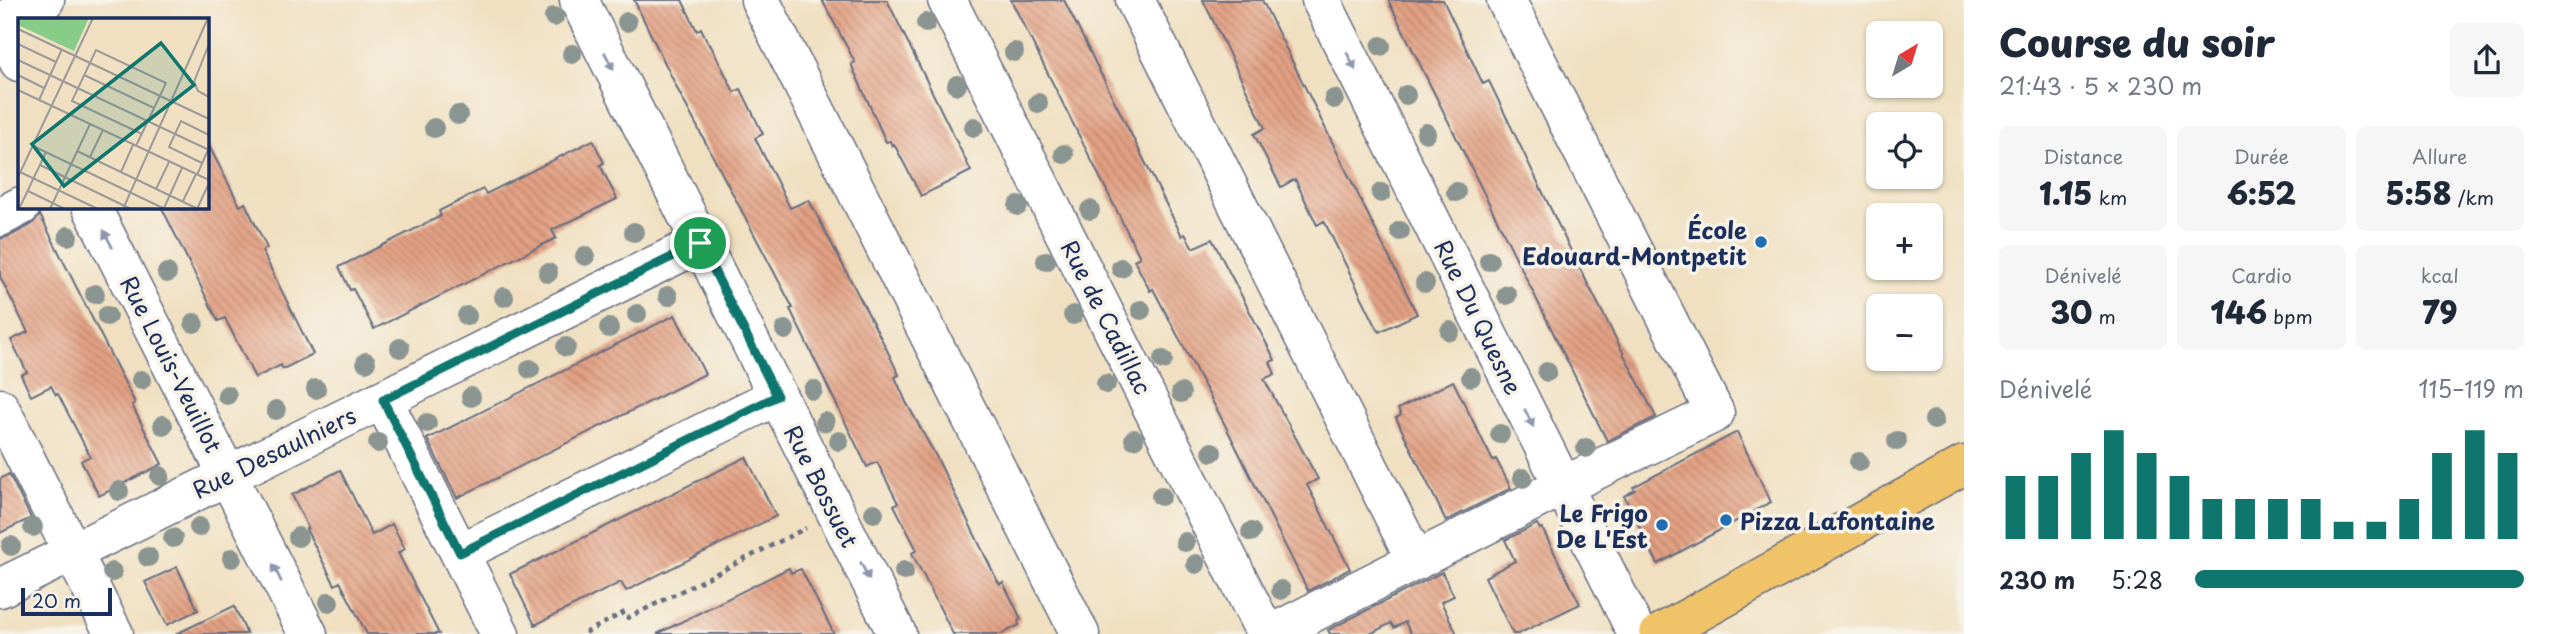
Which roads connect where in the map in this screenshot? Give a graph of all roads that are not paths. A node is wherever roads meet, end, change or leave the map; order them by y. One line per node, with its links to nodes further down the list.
1 (45, 0): 8 (street)
2 (579, 0): 13 (street, Rue Bossuet, one-way to 13)
3 (760, 0): 28 (street)
4 (947, 0): 29 (street, Rue de Cadillac)
5 (1135, 0): 22 (street)
6 (1321, 0): 19 (street, Rue Du Quesne, one-way to 19)
7 (1506, 0): 19 (street)
8 (0, 23): 9 (street)
9 (18, 60)
10 (18, 208): 12 (street)
11 (92, 208): 18 (street, Rue Louis-Veuillot, one-way to 11)
12 (0, 217)
13 (700, 243): 14 (street, Rue Bossuet); 15 (street, Rue Desaulniers)
14 (777, 396): 21 (street); 27 (street, Rue Bossuet, one-way to 27)
15 (383, 400): 18 (street, Rue Desaulniers); 21 (street)
16 (0, 408): 20 (street)
17 (1964, 465): 31 (main road)
18 (228, 474): 20 (street, Rue Desaulniers); 25 (street, Rue Louis-Veuillot, one-way to 18)
19 (1563, 486): 22 (street); 30 (street, Rue Du Quesne)
20 (72, 552): 23 (street, Rue Desaulniers); 24 (street)
21 (460, 553): 26 (street)
22 (1416, 561): 29 (street)
23 (0, 588)
24 (114, 634)
25 (307, 634)
26 (500, 634)
27 (897, 634)
28 (1080, 634)
29 (1268, 634)
30 (1637, 634)
31 (1659, 634)

